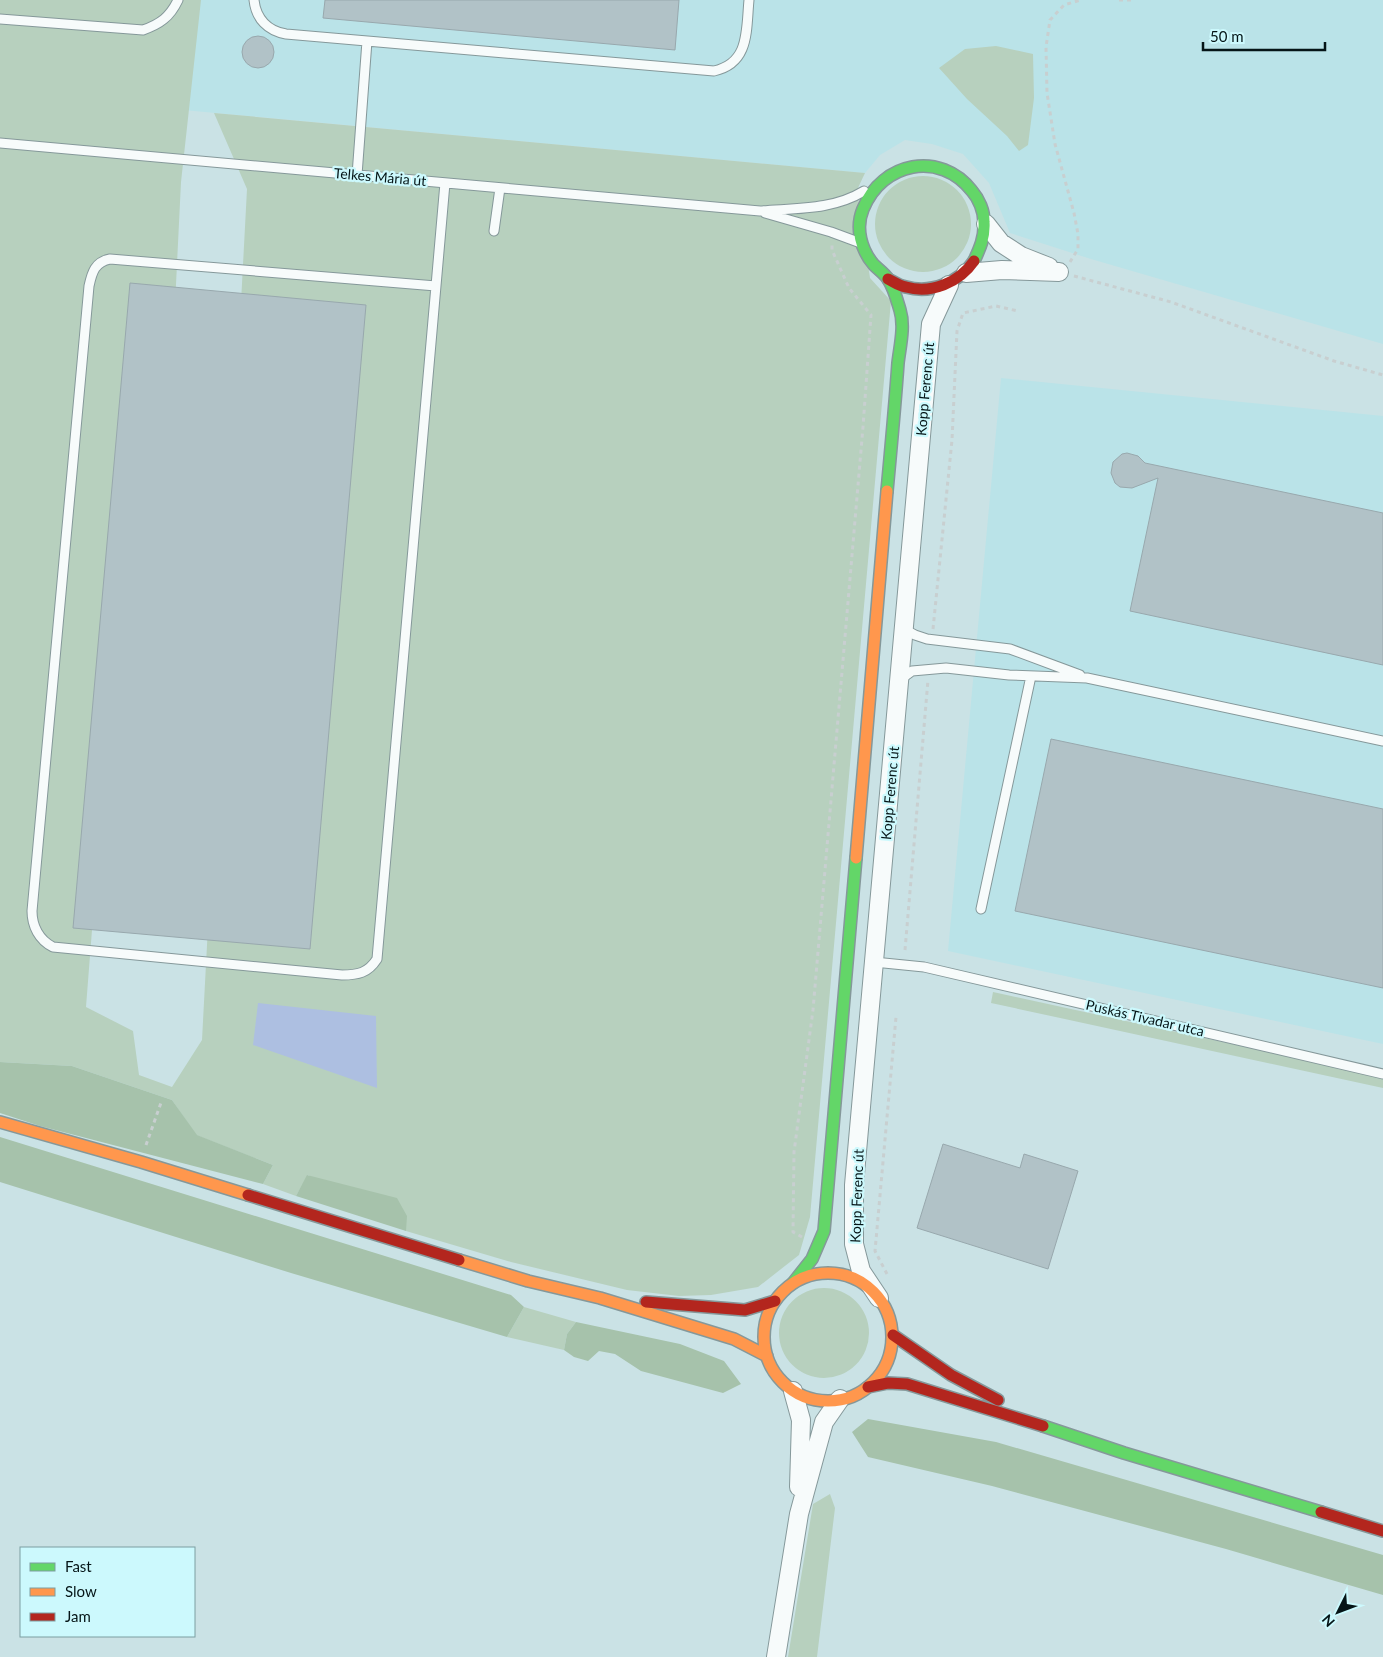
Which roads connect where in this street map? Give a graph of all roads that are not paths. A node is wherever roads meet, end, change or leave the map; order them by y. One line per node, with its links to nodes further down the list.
1 (178, 0): 4 (lane)
2 (254, 0): 5 (lane)
3 (749, 0): 5 (lane)
4 (0, 19)
5 (367, 41): 7 (lane)
6 (0, 143): 7 (lane, Telkes Mária út)
7 (356, 175): 9 (lane, Telkes Mária út)
8 (886, 178): 11 (lane); 12 (main road); 14 (main road)
9 (445, 183): 10 (lane, Telkes Mária út); 18 (lane)
10 (500, 188): 11 (lane, Telkes Mária út); 13 (lane)
11 (760, 211): 14 (lane)
12 (986, 224): 15 (main road); 15 (street)
13 (494, 231)
14 (862, 244): 16 (main road)
15 (966, 273): 17 (main road)
16 (888, 278): 17 (main road); 28 (main road, Kopp Ferenc út)
17 (948, 285): 19 (street, Kopp Ferenc út)
18 (436, 286): 18 (lane)
19 (904, 629): 21 (lane); 22 (street, Kopp Ferenc út)
20 (1031, 676): 21 (lane); 22 (lane); 24 (lane)
21 (1087, 678): 23 (lane)
22 (899, 685): 25 (street, Kopp Ferenc út)
23 (1383, 740)
24 (981, 909)
25 (874, 962): 26 (lane, Puskás Tivadar utca); 30 (street, Kopp Ferenc út)
26 (1383, 1074)
27 (0, 1122): 29 (main road)
28 (793, 1283): 30 (main road); 31 (main road)
29 (600, 1298): 31 (main road); 33 (main road)
30 (879, 1298): 32 (main road)
31 (775, 1301): 33 (main road)
32 (893, 1335): 34 (main road); 37 (main road)
33 (767, 1356): 35 (main road)
34 (868, 1387): 36 (main road); 37 (main road)
35 (793, 1391): 36 (main road); 38 (street)
36 (840, 1399): 38 (street)
37 (1060, 1431): 39 (main road)
38 (798, 1514): 40 (street)
39 (1383, 1531)
40 (776, 1657)

